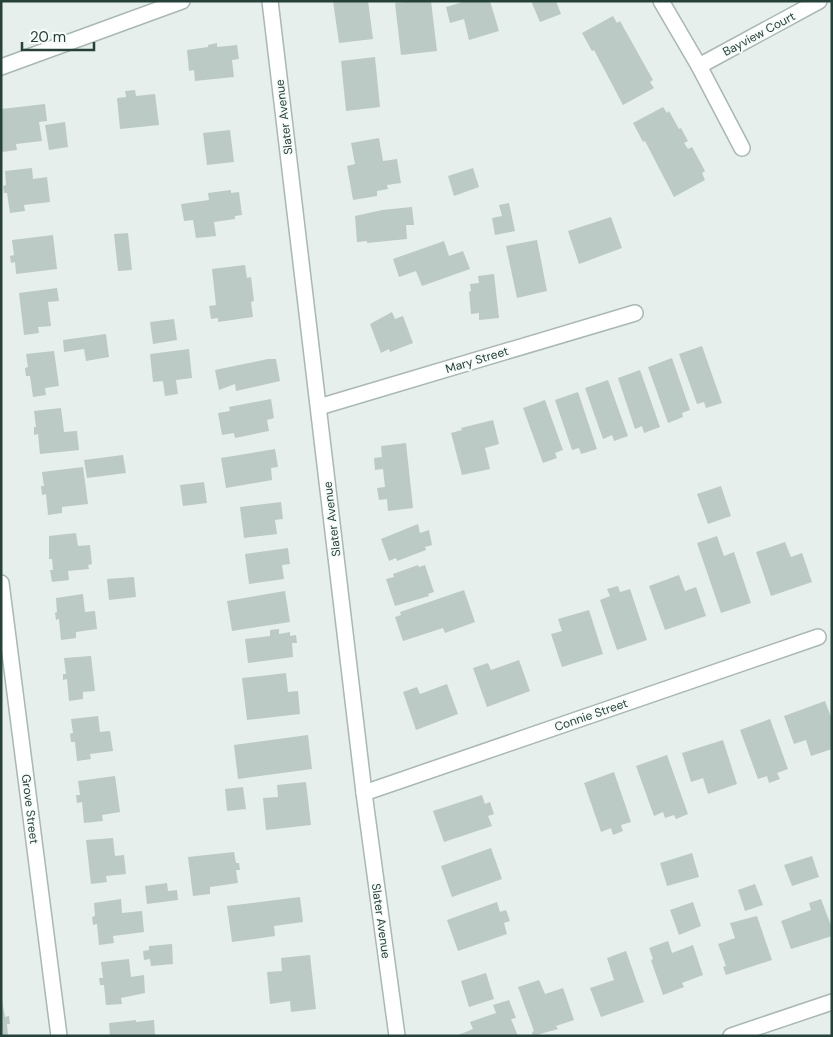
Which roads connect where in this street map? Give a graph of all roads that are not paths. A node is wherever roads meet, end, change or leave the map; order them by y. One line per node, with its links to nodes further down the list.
1 (182, 1): 6 (street)
2 (270, 1): 9 (street, Slater Avenue)
3 (661, 1): 5 (street)
4 (819, 1): 5 (street, Bayview Court)
5 (699, 66): 7 (street)
6 (1, 67)
7 (742, 148)
8 (635, 313): 9 (street, Mary Street)
9 (320, 407): 12 (street, Slater Avenue)
10 (1, 583): 14 (street, Grove Street)
11 (818, 637): 12 (street, Connie Street)
12 (364, 792): 15 (street, Slater Avenue)
13 (832, 1002): 16 (street)
14 (59, 1036)
15 (397, 1036)
16 (731, 1036)

